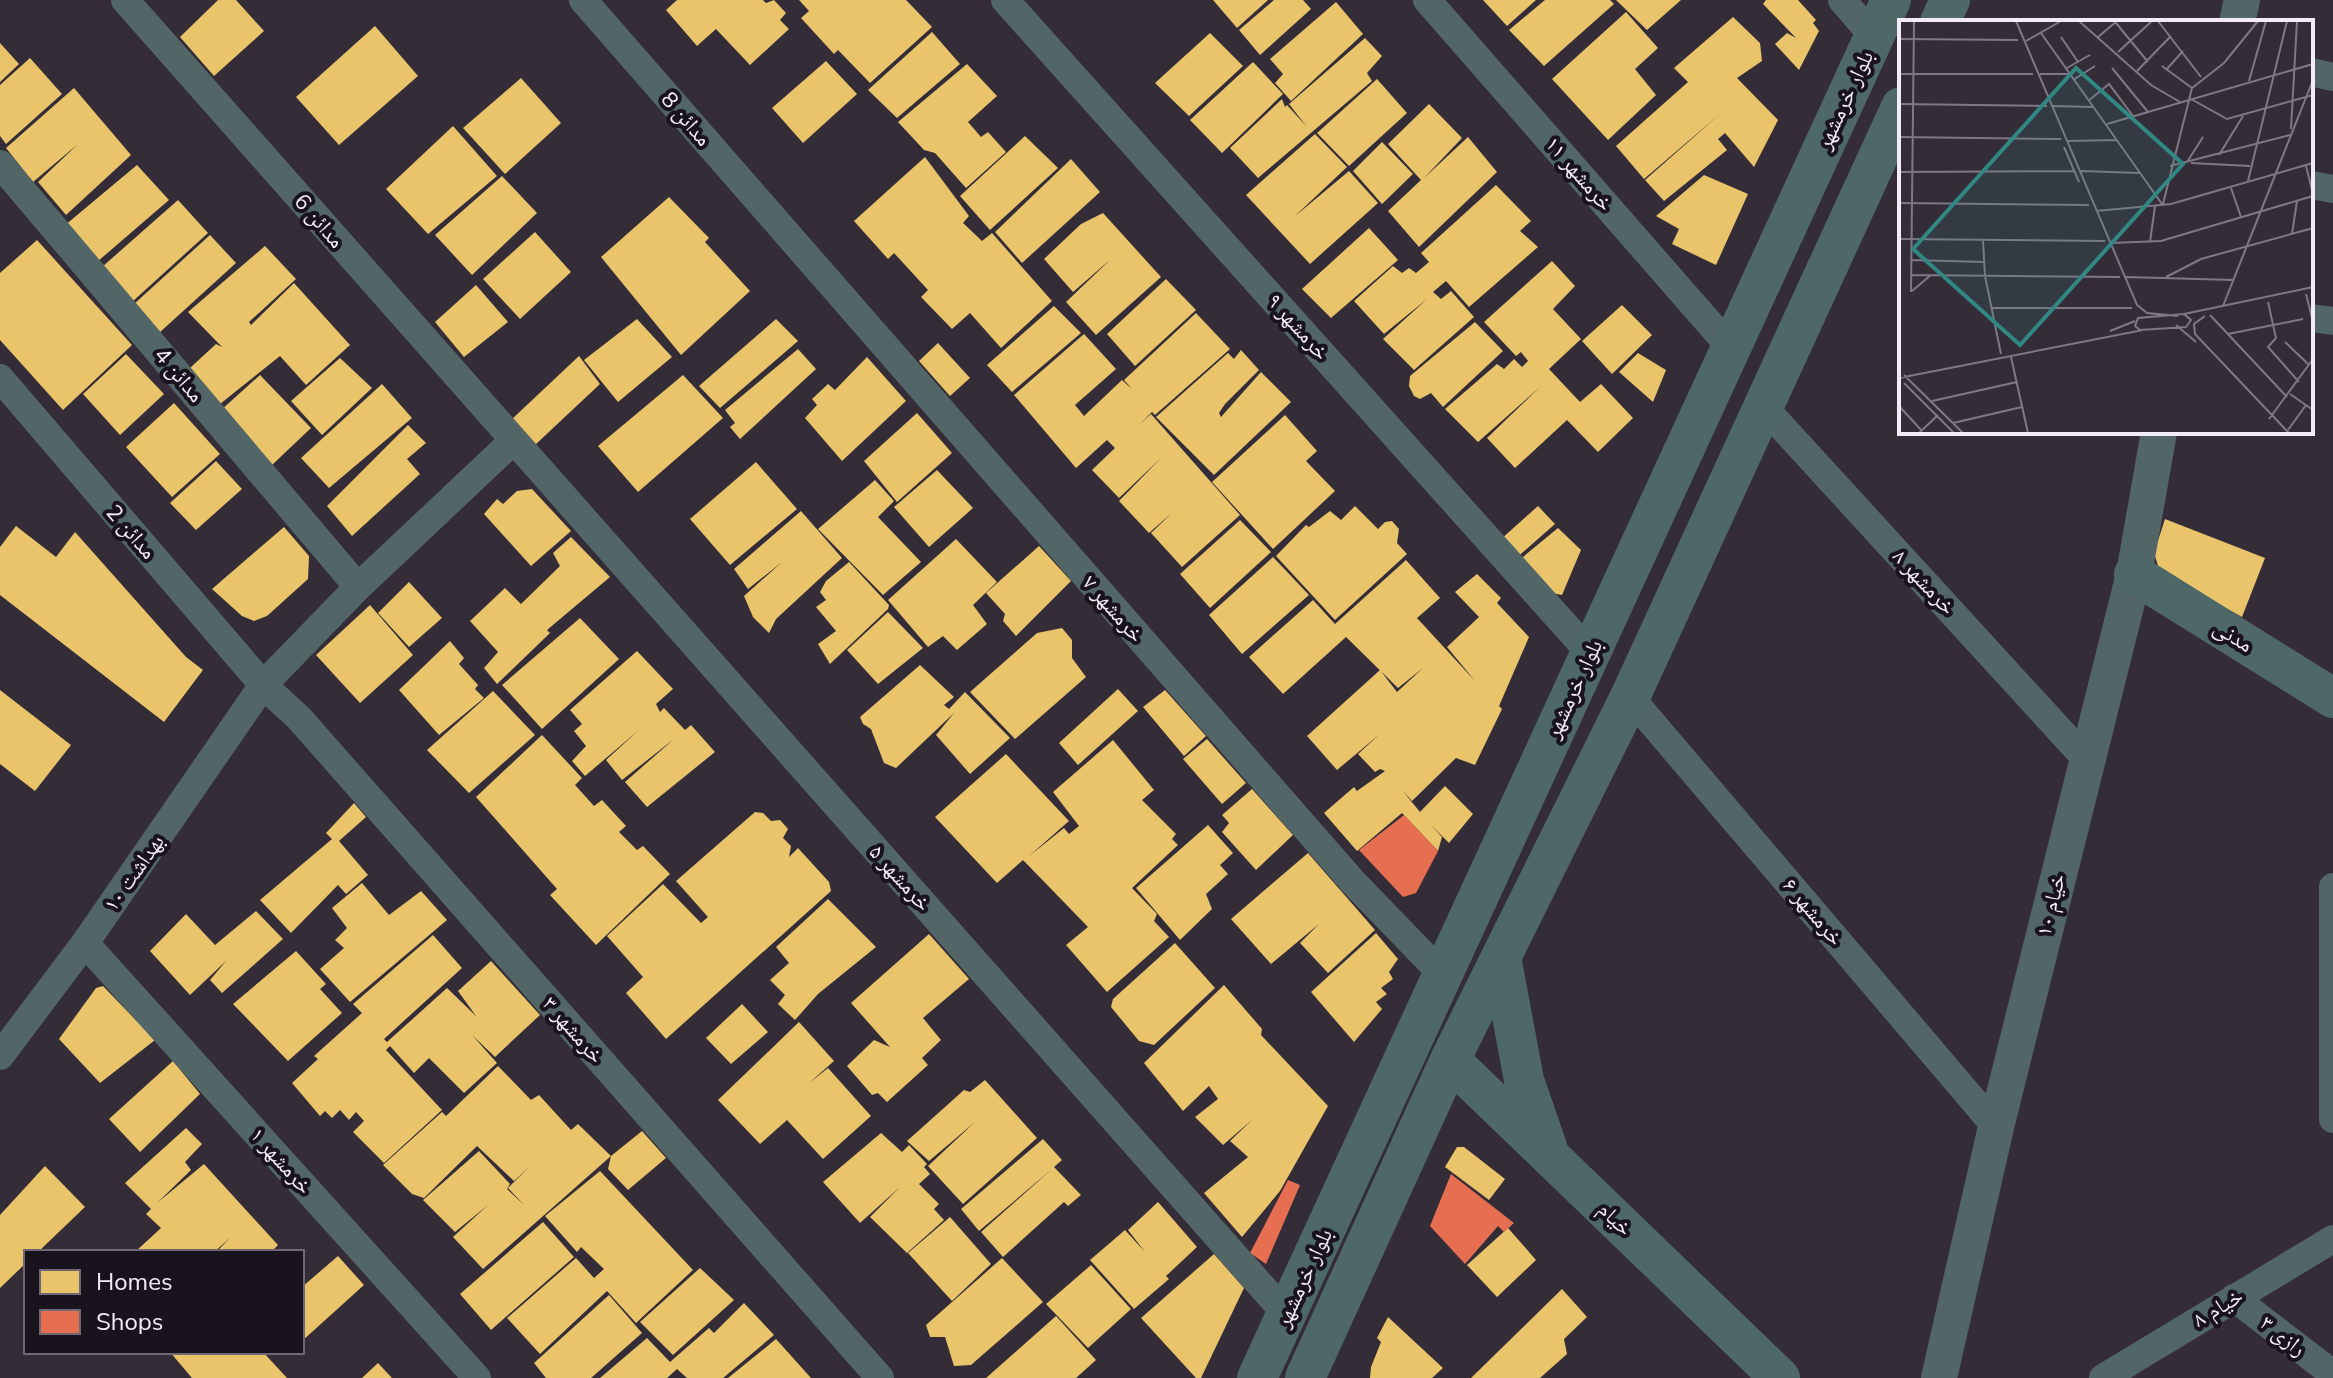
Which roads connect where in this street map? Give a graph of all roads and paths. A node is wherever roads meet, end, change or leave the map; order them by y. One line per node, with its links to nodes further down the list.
1 (125, 0): 27 (street, مدائن 6)
2 (583, 0): 19 (street, مدائن 8)
3 (1005, 0): 30 (street, خرمشهر ۹)
4 (1427, 0): 23 (street, خرمشهر ۱۱)
5 (1842, 0): 11 (street)
6 (1891, 0): 11 (main road, بلوار خرمشهر)
7 (1950, 0): 9 (main road)
8 (2242, 0): 10 (street)
9 (1941, 20)
10 (2237, 20)
11 (1874, 37): 18 (main road, بلوار خرمشهر)
12 (2313, 72): 13 (street)
13 (2333, 77)
14 (1899, 111): 20 (main road, بلوار خرمشهر)
15 (0, 164): 29 (street, مدائن 4)
16 (2313, 185): 17 (street)
17 (2333, 189)
18 (1791, 218): 20 (main road); 23 (main road, بلوار خرمشهر)
19 (788, 239): 38 (street, خرمشهر ۷)
20 (1834, 252): 25 (main road, بلوار خرمشهر)
21 (2313, 318): 22 (street)
22 (2333, 321)
23 (1731, 348): 30 (main road, بلوار خرمشهر)
24 (0, 378): 31 (street, مدائن 2)
25 (1761, 404): 32 (main road, بلوار خرمشهر); 34 (street, خرمشهر ۸)
26 (2159, 434): 28 (street, خیام ۱۰)
27 (513, 441): 29 (street, بهداشت ۱۰); 46 (street, خرمشهر ۵)
28 (2134, 574): 33 (main road, مدنی); 34 (street, خیام ۱۰)
29 (358, 587): 31 (street, بهداشت ۱۰)
30 (1590, 653): 38 (main road, بلوار خرمشهر)
31 (263, 685): 36 (street, بهداشت ۱۰); 50 (street, خرمشهر ۳)
32 (1630, 697): 37 (main road, بلوار خرمشهر); 42 (street, خرمشهر ۶)
33 (2333, 698)
34 (2087, 760): 42 (street, خیام ۱۰)
35 (2333, 887): 41 (street)
36 (85, 943): 39 (street, بهداشت ۱۰); 49 (street, خرمشهر ۱)
37 (1501, 957): 40 (main road, بلوار خرمشهر); 43 (main road)
38 (1443, 975): 46 (main road, بلوار خرمشهر)
39 (0, 1056)
40 (1450, 1060): 43 (main road, خیام); 47 (main road, بلوار خرمشهر)
41 (2333, 1119)
42 (1996, 1127): 53 (street, خیام ۱۰)
43 (1551, 1158): 52 (main road, خیام)
44 (2333, 1239): 45 (street, خیام ۸)
45 (2234, 1298): 48 (street, رازی ۳); 54 (street, خیام ۸)
46 (1287, 1315): 51 (main road, بلوار خرمشهر)
47 (1314, 1373)
48 (2333, 1374)
49 (477, 1378)
50 (880, 1378)
51 (1257, 1378)
52 (1780, 1378)
53 (1939, 1378)
54 (2103, 1378)

